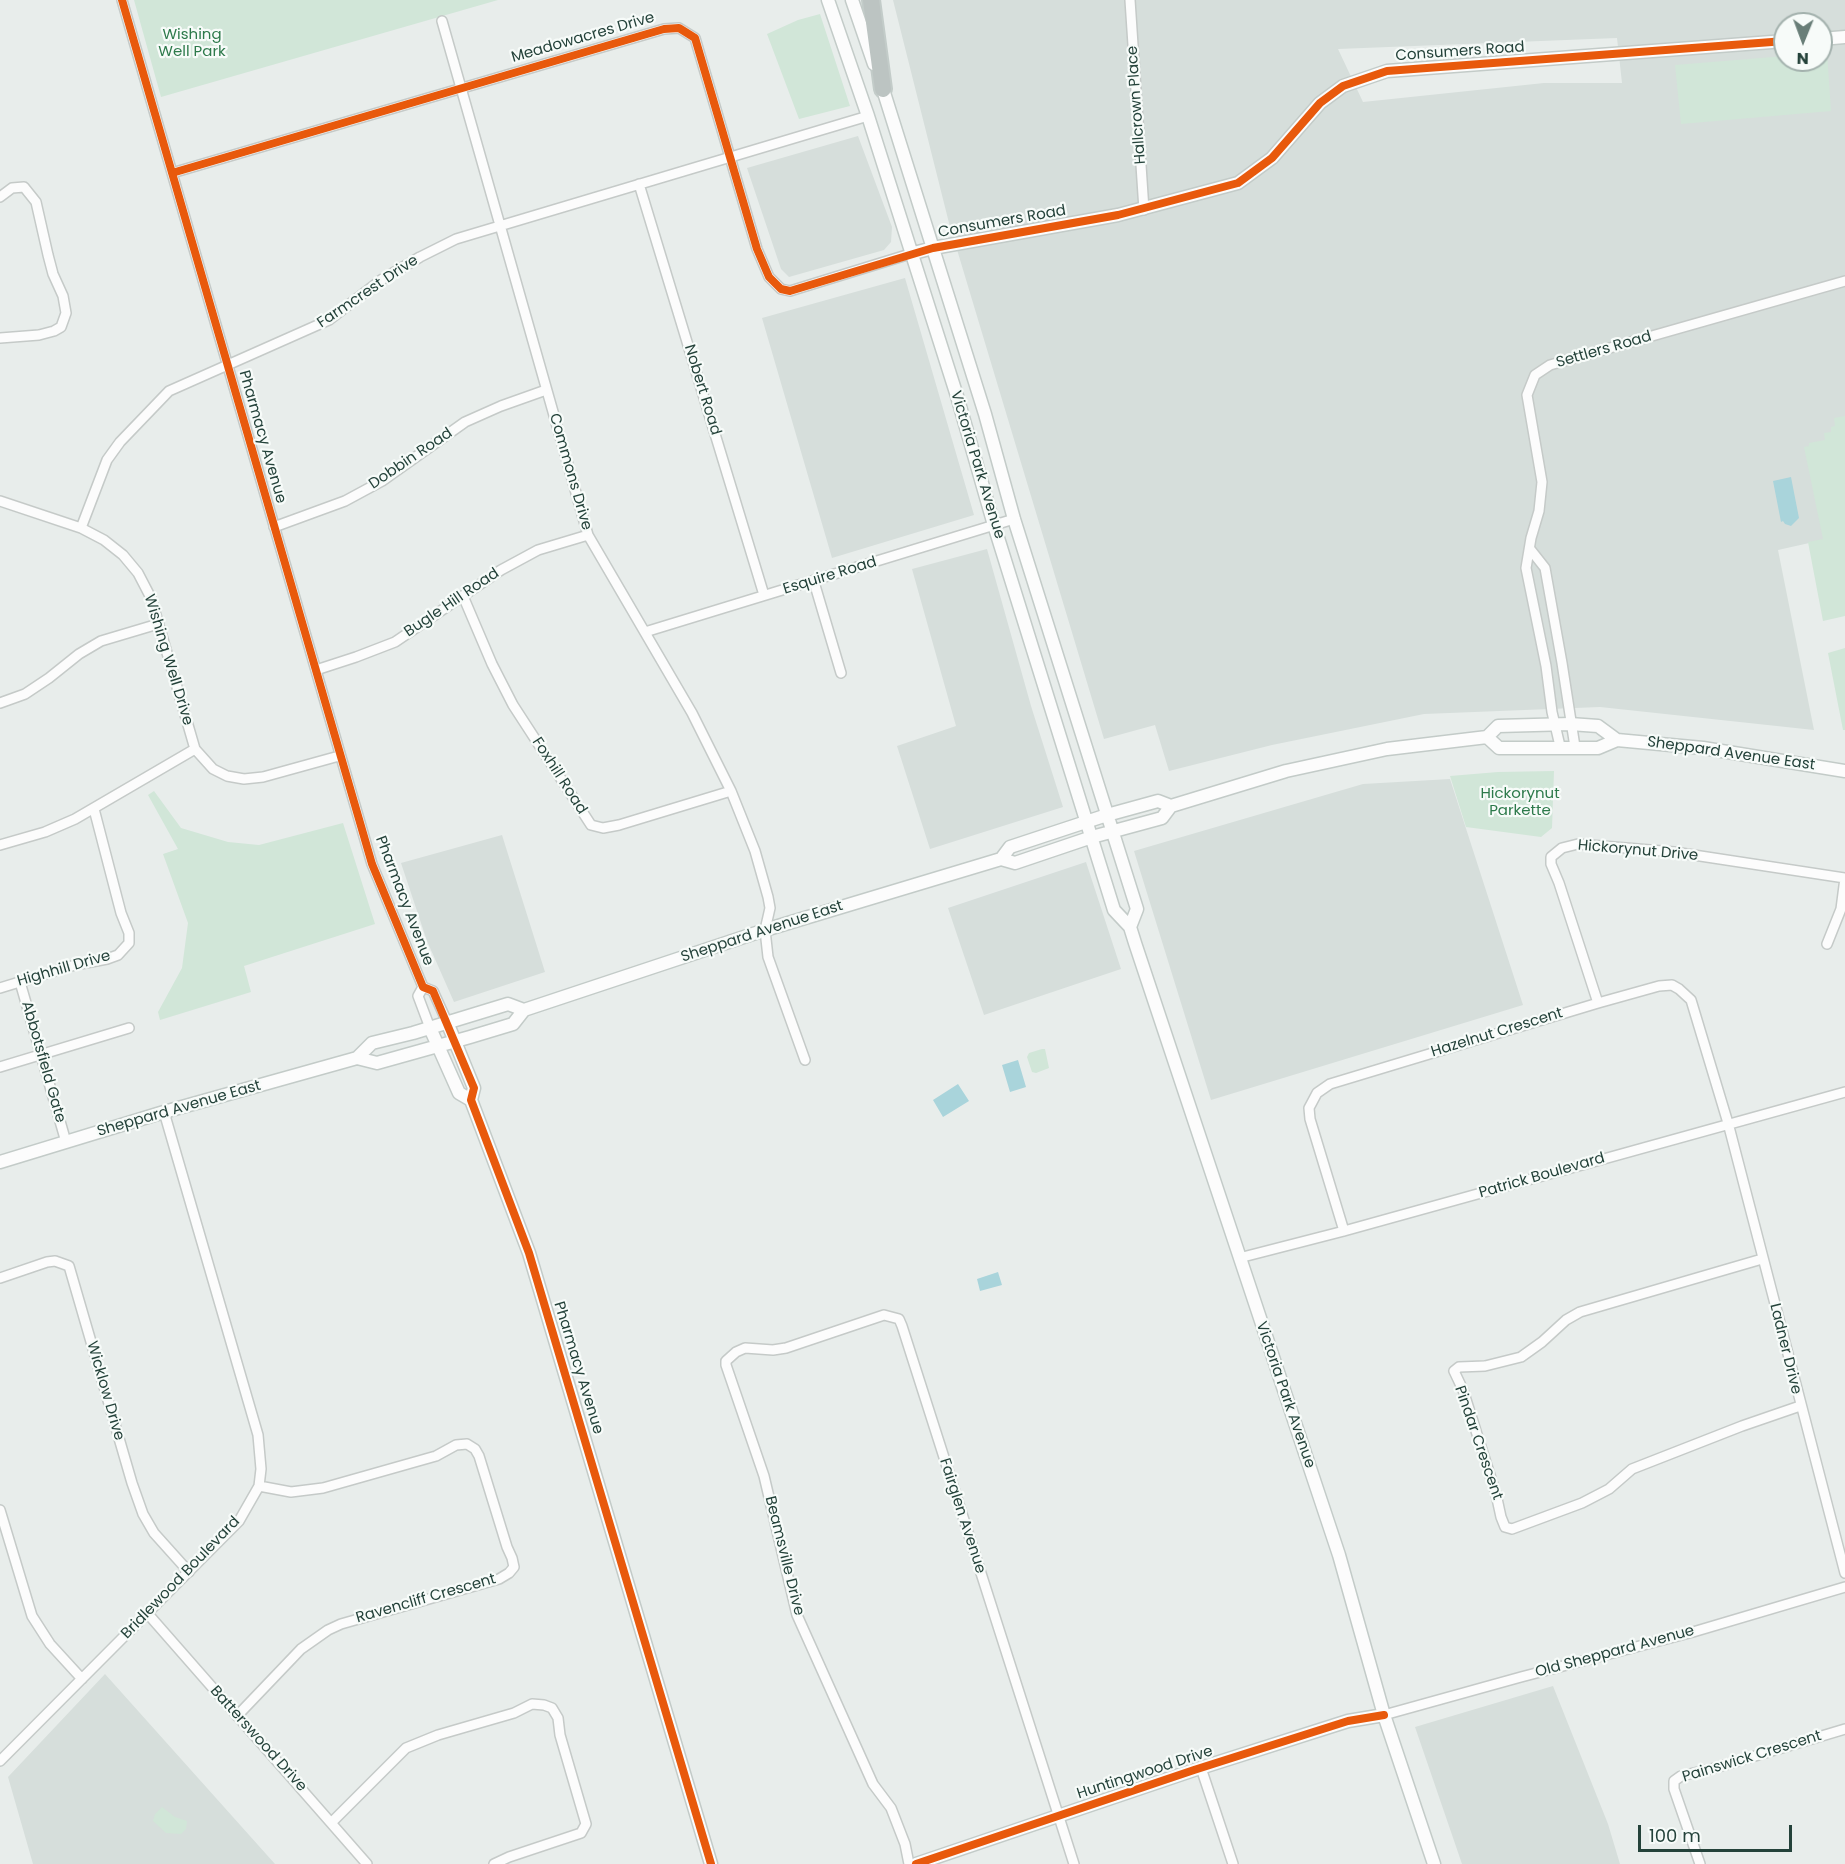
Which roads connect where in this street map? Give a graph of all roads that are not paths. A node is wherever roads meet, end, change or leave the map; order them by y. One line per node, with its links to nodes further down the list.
1 (122, 0): 12 (street, Pharmacy Avenue)
2 (828, 0): 10 (main road, Victoria Park Avenue)
3 (852, 0): 9 (main road, Victoria Park Avenue)
4 (871, 0): 9 (highway)
5 (1130, 0): 15 (street, Hallcrown Place)
6 (442, 21): 8 (street, Commons Drive)
7 (1773, 42): 15 (main road, Consumers Road)
8 (461, 88): 11 (street, Meadowacres Drive); 12 (street, Meadowacres Drive); 16 (street, Commons Drive)
9 (883, 89): 17 (main road, Victoria Park Avenue)
10 (868, 116): 11 (street, Farmcrest Drive); 18 (main road, Victoria Park Avenue)
11 (731, 156): 13 (street, Farmcrest Drive); 18 (street, Meadowacres Drive)
12 (172, 173): 21 (street, Pharmacy Avenue)
13 (639, 184): 16 (street, Farmcrest Drive); 31 (street, Nobert Road)
14 (0, 197): 20 (street)
15 (1144, 210): 17 (main road, Consumers Road)
16 (501, 225): 21 (street, Farmcrest Drive); 22 (street, Commons Drive)
17 (933, 249): 18 (main road, Meadowacres Drive); 24 (main road, Victoria Park Avenue)
18 (910, 254): 25 (main road, Victoria Park Avenue)
19 (1845, 281): 29 (street, Settlers Road)
20 (0, 338)
21 (227, 364): 26 (street, Pharmacy Avenue); 27 (street, Farmcrest Drive)
22 (546, 390): 26 (street, Dobbin Road); 28 (street, Commons Drive)
23 (0, 501): 27 (street, Wishing Well Drive)
24 (1014, 519): 25 (street, Esquire Road); 50 (main road, Victoria Park Avenue)
25 (994, 525): 30 (street, Esquire Road); 51 (main road, Victoria Park Avenue)
26 (274, 527): 35 (street, Pharmacy Avenue)
27 (81, 528): 33 (street, Wishing Well Drive)
28 (588, 535): 32 (street, Bugle Hill Road); 34 (street, Commons Drive)
29 (1530, 549): 38 (street, Settlers Road); 39 (street)
30 (814, 582): 31 (street, Esquire Road); 36 (street)
31 (764, 595): 34 (street, Esquire Road)
32 (463, 596): 35 (street, Bugle Hill Road); 47 (street, Foxhill Road)
33 (158, 624): 37 (street); 44 (street, Wishing Well Drive)
34 (645, 632): 47 (street, Commons Drive)
35 (316, 670): 45 (street, Pharmacy Avenue)
36 (841, 673)
37 (0, 702)
38 (1554, 724): 39 (main road, Sheppard Avenue East); 40 (main road, Sheppard Avenue East); 42 (street, Settlers Road)
39 (1570, 724): 41 (main road, Sheppard Avenue East); 43 (street)
40 (1487, 737): 42 (main road, Sheppard Avenue East); 48 (main road, Sheppard Avenue East)
41 (1617, 740): 43 (main road, Sheppard Avenue East); 46 (main road, Sheppard Avenue East)
42 (1560, 746): 43 (main road, Sheppard Avenue East)
43 (1575, 747)
44 (195, 749): 45 (street, Wishing Well Drive); 49 (street)
45 (339, 756): 61 (street, Pharmacy Avenue)
46 (1845, 771)
47 (731, 790): 58 (street, Commons Drive)
48 (1172, 806): 50 (main road, Sheppard Avenue East); 52 (main road, Sheppard Avenue East)
49 (94, 809): 54 (street); 60 (street, Highhill Drive)
50 (1107, 815): 51 (main road, Sheppard Avenue East); 52 (main road, Victoria Park Avenue)
51 (1086, 822): 53 (main road, Victoria Park Avenue); 55 (main road, Sheppard Avenue East)
52 (1113, 832): 53 (main road, Sheppard Avenue East); 57 (main road, Victoria Park Avenue)
53 (1092, 837): 55 (main road, Sheppard Avenue East); 57 (main road, Victoria Park Avenue)
54 (0, 845)
55 (1001, 859): 58 (main road, Sheppard Avenue East)
56 (1845, 878): 59 (street); 63 (street, Hickorynut Drive)
57 (1130, 927): 81 (main road, Victoria Park Avenue)
58 (765, 930): 64 (main road, Sheppard Avenue East); 72 (street, Commons Drive)
59 (1827, 944)
60 (20, 982): 62 (street, Highhill Drive); 70 (street, Abbotsfield Gate)
61 (423, 987): 65 (street, Pharmacy Avenue); 67 (street, Pharmacy Avenue)
62 (0, 988)
63 (1598, 1003): 77 (street, Hazelnut Crescent); 80 (street, Hazelnut Crescent)
64 (524, 1010): 65 (main road, Sheppard Avenue East); 68 (main road, Sheppard Avenue East)
65 (447, 1022): 67 (main road, Sheppard Avenue East); 68 (main road, Pharmacy Avenue)
66 (129, 1028): 70 (street)
67 (430, 1028): 69 (main road, Pharmacy Avenue); 71 (main road, Sheppard Avenue East)
68 (456, 1041): 69 (main road, Sheppard Avenue East); 75 (main road, Pharmacy Avenue)
69 (438, 1046): 71 (main road, Sheppard Avenue East); 75 (main road, Pharmacy Avenue)
70 (41, 1054): 73 (street); 78 (street, Abbotsfield Gate)
71 (357, 1058): 76 (main road, Sheppard Avenue East)
72 (805, 1060)
73 (0, 1067)
74 (1845, 1092): 77 (street, Patrick Boulevard)
75 (471, 1100): 102 (main road, Pharmacy Avenue)
76 (164, 1112): 78 (main road, Sheppard Avenue East); 86 (street, Bridlewood Boulevard)
77 (1728, 1124): 80 (street, Patrick Boulevard); 82 (street, Ladner Drive)
78 (66, 1142): 79 (main road, Sheppard Avenue East)
79 (0, 1162)
80 (1344, 1231): 81 (street, Patrick Boulevard)
81 (1239, 1258): 93 (main road, Victoria Park Avenue)
82 (1762, 1259): 85 (street, Ladner Drive); 85 (street, Pindar Crescent)
83 (0, 1278): 88 (street, Wicklow Drive)
84 (746, 1348): 98 (street, Fairglen Avenue); 103 (street, Beamsville Drive)
85 (1800, 1406): 89 (street, Ladner Drive)
86 (259, 1486): 88 (street, Bridlewood Boulevard); 94 (street, Ravencliff Crescent)
87 (0, 1510): 92 (street)
88 (189, 1572): 91 (street, Bridlewood Boulevard)
89 (1845, 1573)
90 (1845, 1587): 93 (street, Old Sheppard Avenue)
91 (148, 1614): 92 (street, Bridlewood Boulevard); 94 (street, Batterswood Drive)
92 (82, 1678): 96 (street, Bridlewood Boulevard)
93 (1384, 1715): 97 (main road, Huntingwood Drive); 107 (main road, Victoria Park Avenue)
94 (237, 1716): 99 (street, Batterswood Drive)
95 (1845, 1729): 108 (street, Painswick Crescent)
96 (0, 1761)
97 (1202, 1768): 98 (main road, Huntingwood Drive); 106 (street)
98 (1058, 1816): 104 (main road, Huntingwood Drive); 105 (street, Fairglen Avenue)
99 (332, 1822): 100 (street, Batterswood Drive); 101 (street)
100 (368, 1864)
101 (494, 1864)
102 (711, 1864)
103 (909, 1864)
104 (916, 1864)
105 (1074, 1864)
106 (1233, 1864)
107 (1434, 1864)
108 (1700, 1864)

